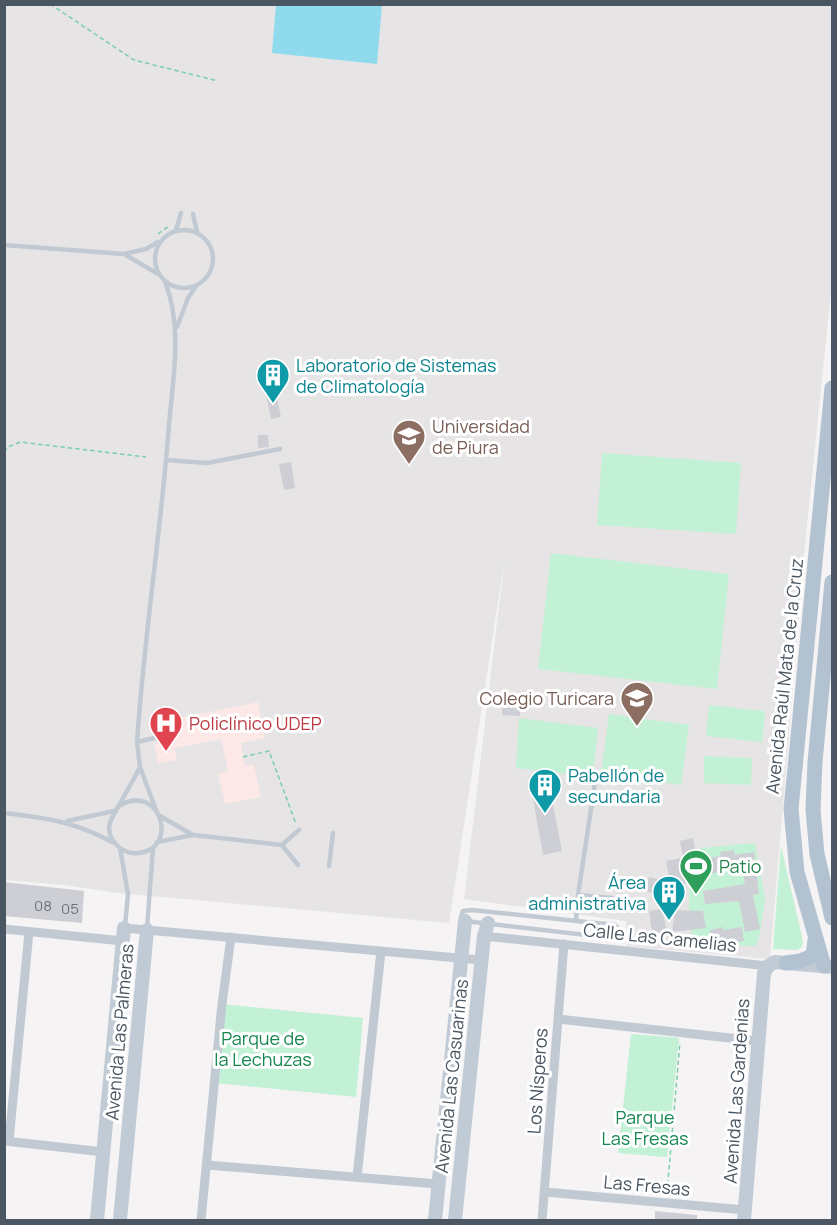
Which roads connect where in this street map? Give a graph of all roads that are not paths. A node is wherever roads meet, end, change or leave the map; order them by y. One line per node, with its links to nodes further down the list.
1 (181, 213): 3 (lane)
2 (194, 214): 4 (lane)
3 (176, 230): 4 (lane); 5 (lane)
4 (197, 232): 10 (lane)
5 (161, 241): 7 (lane); 8 (lane)
6 (4, 245): 7 (lane)
7 (124, 255): 8 (lane)
8 (159, 274): 9 (lane)
9 (165, 282): 10 (lane); 11 (lane)
10 (196, 286): 11 (lane)
11 (176, 330): 14 (lane)
12 (832, 388): 47 (main road, Avenida Raúl Mata de la Cruz)
13 (280, 449): 14 (lane)
14 (166, 460): 18 (lane)
15 (832, 582): 16 (main road)
16 (830, 623): 39 (main road)
17 (163, 736): 18 (lane)
18 (137, 742): 19 (lane)
19 (140, 767): 21 (lane); 22 (lane)
20 (595, 783): 37 (lane)
21 (119, 806): 22 (lane); 23 (lane)
22 (156, 810): 25 (lane)
23 (114, 811): 26 (lane); 31 (lane)
24 (4, 813): 26 (lane)
25 (160, 816): 29 (lane); 30 (lane)
26 (65, 821): 31 (lane)
27 (299, 831): 32 (lane)
28 (333, 833): 36 (lane)
29 (193, 835): 30 (lane); 32 (lane)
30 (157, 842): 34 (lane)
31 (115, 843): 33 (lane)
32 (282, 845): 35 (lane)
33 (120, 848): 34 (lane); 46 (lane, Avenida Las Palmeras)
34 (153, 848): 44 (lane, Avenida Las Palmeras)
35 (298, 865)
36 (330, 866)
37 (578, 895): 38 (lane); 41 (lane)
38 (612, 898)
39 (832, 918)
40 (465, 921): 41 (lane); 43 (lane); 51 (street, Avenida Las Casuarinas)
41 (576, 921): 43 (lane)
42 (4, 929): 45 (street)
43 (486, 929): 49 (street, Calle Las Camelias); 52 (street, Avenida Las Casuarinas)
44 (147, 930): 46 (street); 48 (street); 66 (street, Avenida Las Palmeras)
45 (29, 932): 46 (street); 58 (street)
46 (124, 934): 59 (street, Avenida Las Palmeras)
47 (814, 934): 53 (main road); 55 (main road, Avenida Raúl Mata de la Cruz)
48 (231, 937): 50 (street); 60 (street)
49 (564, 944): 54 (street, Calle Las Camelias); 56 (street, Los Nísperos)
50 (381, 951): 51 (street); 61 (street)
51 (460, 958): 52 (street); 62 (street, Avenida Las Casuarinas)
52 (481, 960): 69 (street, Avenida Las Casuarinas)
53 (786, 963): 54 (street, Calle Las Camelias); 55 (street, Calle Las Camelias)
54 (768, 966): 57 (street, Avenida Las Gardenias)
55 (828, 966)
56 (558, 1019): 57 (street); 63 (street, Los Nísperos)
57 (757, 1041): 64 (street, Avenida Las Gardenias)
58 (7, 1141): 59 (street)
59 (104, 1152): 65 (street, Avenida Las Palmeras)
60 (207, 1165): 61 (street); 67 (street)
61 (357, 1178): 62 (street)
62 (438, 1184): 68 (street, Avenida Las Casuarinas)
63 (545, 1192): 64 (street, Las Fresas); 70 (street, Los Nísperos)
64 (745, 1215)
65 (98, 1221)
66 (120, 1221)
67 (201, 1221)
68 (435, 1221)
69 (455, 1221)
70 (542, 1221)

